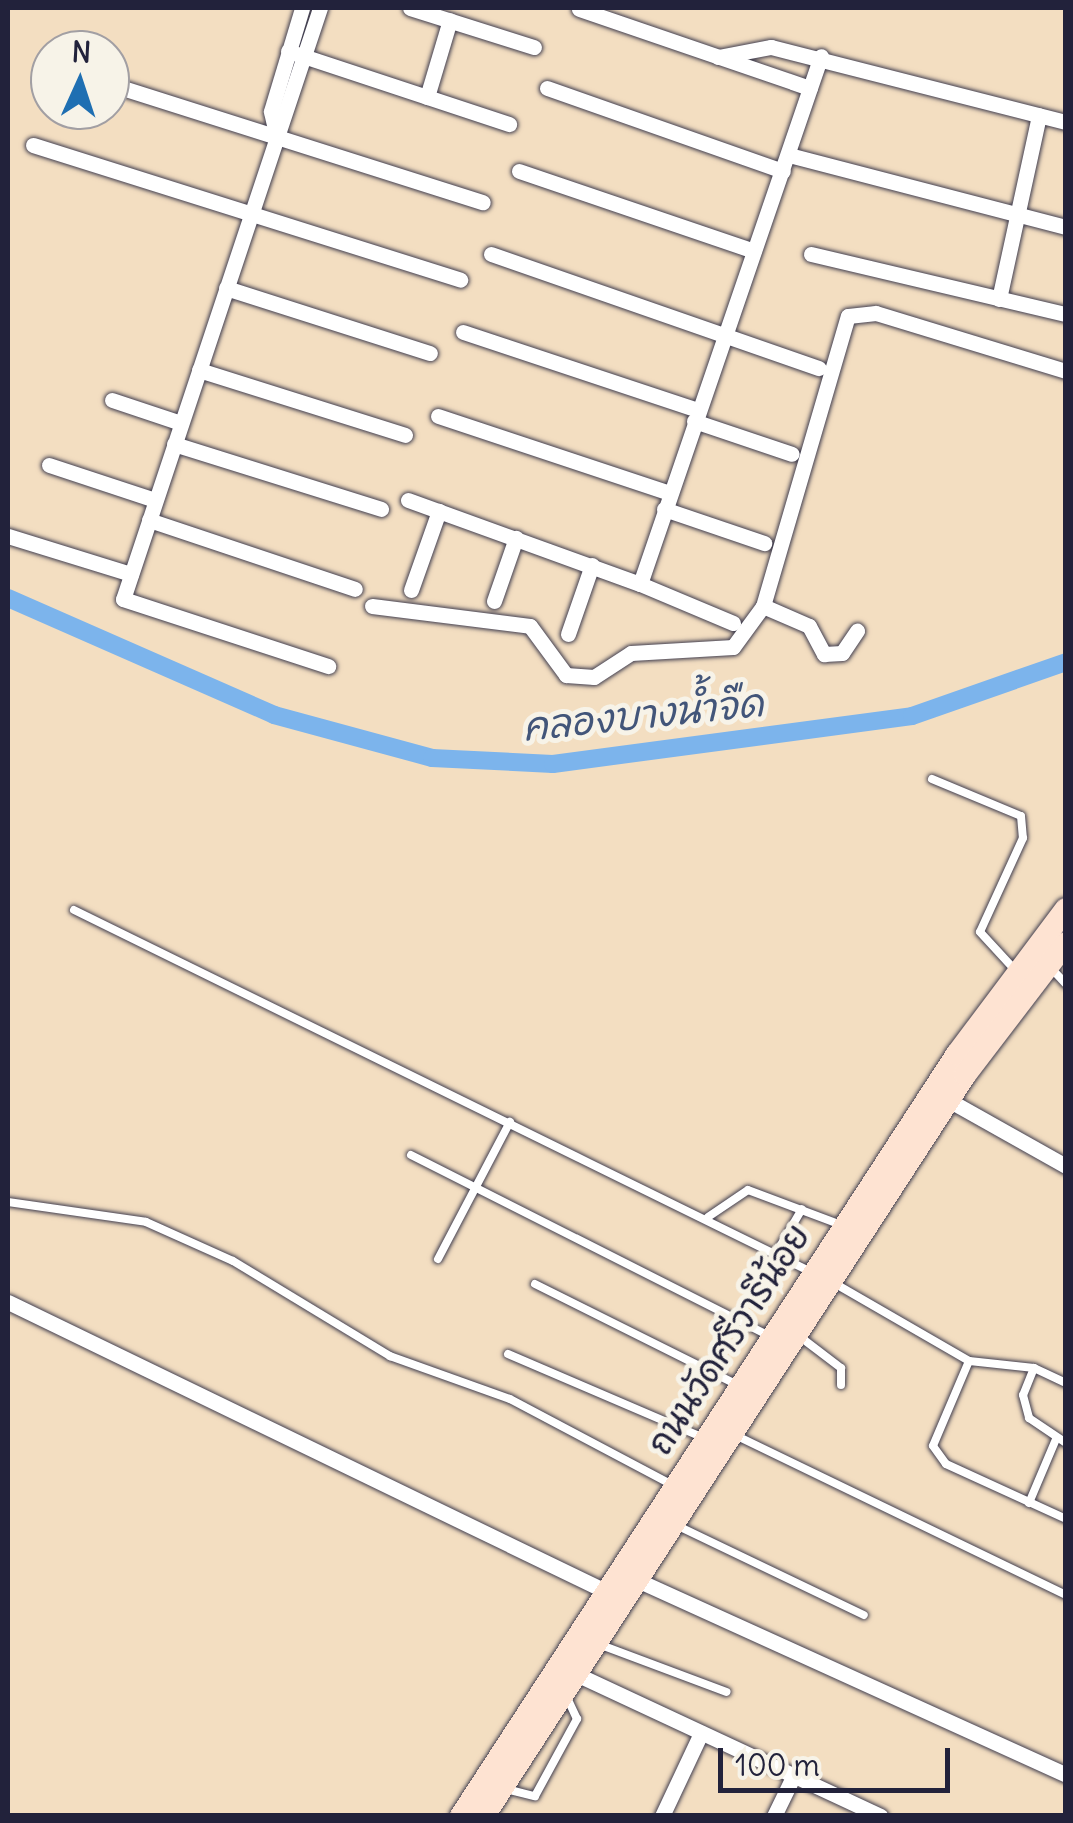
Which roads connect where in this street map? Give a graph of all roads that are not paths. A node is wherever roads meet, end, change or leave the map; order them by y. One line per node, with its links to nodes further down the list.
1 (302, 8): 7 (street)
2 (320, 8): 7 (street)
3 (410, 8): 5 (street)
4 (579, 9): 9 (street)
5 (450, 20): 6 (street); 13 (street)
6 (534, 48)
7 (296, 54): 13 (street); 17 (street)
8 (821, 56): 9 (street); 11 (street); 14 (street)
9 (718, 57): 11 (street)
10 (547, 88): 19 (street)
11 (810, 88): 19 (street)
12 (130, 90): 17 (street)
13 (427, 97): 16 (street)
14 (1039, 116): 15 (street); 23 (street)
15 (1066, 122)
16 (508, 124)
17 (274, 132): 21 (street); 22 (street)
18 (34, 145): 22 (street)
19 (786, 163): 23 (street); 25 (street)
20 (519, 170): 25 (street)
21 (483, 202)
22 (251, 214): 28 (street); 29 (street)
23 (1018, 217): 24 (street); 30 (street)
24 (1066, 228)
25 (754, 251): 33 (street)
26 (491, 254): 33 (street)
27 (811, 254): 30 (street)
28 (460, 280)
29 (226, 288): 34 (street); 36 (street)
30 (999, 298): 31 (street)
31 (1064, 314)
32 (464, 332): 40 (street)
33 (726, 334): 35 (street); 40 (street)
34 (430, 354)
35 (819, 368)
36 (199, 370): 41 (street); 42 (street)
37 (1066, 372): 62 (street)
38 (112, 400): 41 (street)
39 (438, 416): 48 (street)
40 (696, 416): 44 (street); 48 (street)
41 (181, 422): 43 (street)
42 (405, 435)
43 (174, 444): 46 (street); 49 (street)
44 (792, 454)
45 (49, 465): 46 (street)
46 (156, 500): 51 (street)
47 (408, 500): 50 (street)
48 (667, 501): 54 (street); 57 (street)
49 (381, 509)
50 (439, 511): 53 (street); 59 (street)
51 (149, 520): 56 (street); 58 (street)
52 (8, 536): 56 (street)
53 (516, 538): 55 (street); 60 (street)
54 (764, 543)
55 (592, 565): 57 (street); 65 (street)
56 (130, 574): 66 (street)
57 (640, 584): 63 (street)
58 (355, 588)
59 (410, 590)
60 (494, 601)
61 (372, 606): 62 (street)
62 (762, 606): 64 (street)
63 (733, 623)
64 (857, 631)
65 (568, 634)
66 (328, 666)
67 (932, 779): 72 (lane)
68 (1066, 909): 72 (main road, ถนนวัดศรีวารีน้อย)
69 (74, 910): 75 (lane)
70 (1066, 943): 71 (main road, ถนนวัดศรีวารีน้อย)
71 (1048, 965): 73 (lane); 74 (main road, ถนนวัดศรีวารีน้อย)
72 (1018, 972): 82 (main road, ถนนวัดศรีวารีน้อย)
73 (1066, 984)
74 (950, 1101): 77 (street); 85 (main road, ถนนวัดศรีวารีน้อย)
75 (510, 1122): 78 (lane); 81 (lane)
76 (412, 1155): 78 (lane)
77 (1066, 1166)
78 (477, 1191): 84 (lane); 88 (lane)
79 (8, 1202): 98 (lane)
80 (802, 1209): 81 (lane); 82 (lane); 83 (lane)
81 (708, 1217): 83 (lane)
82 (844, 1226): 85 (main road, ถนนวัดศรีวารีน้อย)
83 (775, 1255): 85 (lane)
84 (438, 1259)
85 (824, 1278): 88 (main road, ถนนวัดศรีวารีน้อย); 90 (lane)
86 (535, 1284): 94 (lane)
87 (8, 1302): 104 (street)
88 (785, 1336): 93 (lane); 94 (main road, ถนนวัดศรีวารีน้อย); 95 (main road, ถนนวัดศรีวารีน้อย)
89 (508, 1354): 96 (lane)
90 (969, 1361): 91 (lane); 99 (lane)
91 (1034, 1368): 92 (lane); 97 (lane)
92 (1066, 1383)
93 (841, 1385)
94 (740, 1386): 96 (main road, ถนนวัดศรีวารีน้อย)
95 (731, 1433): 101 (main road, ถนนวัดศรีวารีน้อย); 103 (lane)
96 (706, 1439): 98 (main road, ถนนวัดศรีวารีน้อย)
97 (1061, 1441): 99 (lane)
98 (674, 1486): 104 (main road, ถนนวัดศรีวารีน้อย)
99 (1029, 1503): 100 (lane)
100 (1066, 1519)
101 (674, 1524): 102 (main road, ถนนวัดศรีวารีน้อย); 105 (lane)
102 (637, 1580): 104 (main road, ถนนวัดศรีวารีน้อย); 112 (street)
103 (1066, 1596)
104 (614, 1597): 106 (main road, ถนนวัดศรีวารีน้อย); 114 (main road, ถนนวัดศรีวารีน้อย)
105 (864, 1615)
106 (596, 1643): 107 (main road, ถนนวัดศรีวารีน้อย); 108 (lane)
107 (576, 1674): 109 (main road, ถนนวัดศรีวารีน้อย); 110 (street)
108 (727, 1692)
109 (562, 1695): 113 (main road, ถนนวัดศรีวารีน้อย); 113 (lane)
110 (701, 1733): 111 (street); 116 (street)
111 (794, 1775): 117 (street); 118 (street)
112 (1066, 1775)
113 (502, 1787): 115 (main road, ถนนวัดศรีวารีน้อย)
114 (461, 1816)
115 (484, 1816)
116 (662, 1816)
117 (774, 1816)
118 (881, 1816)

